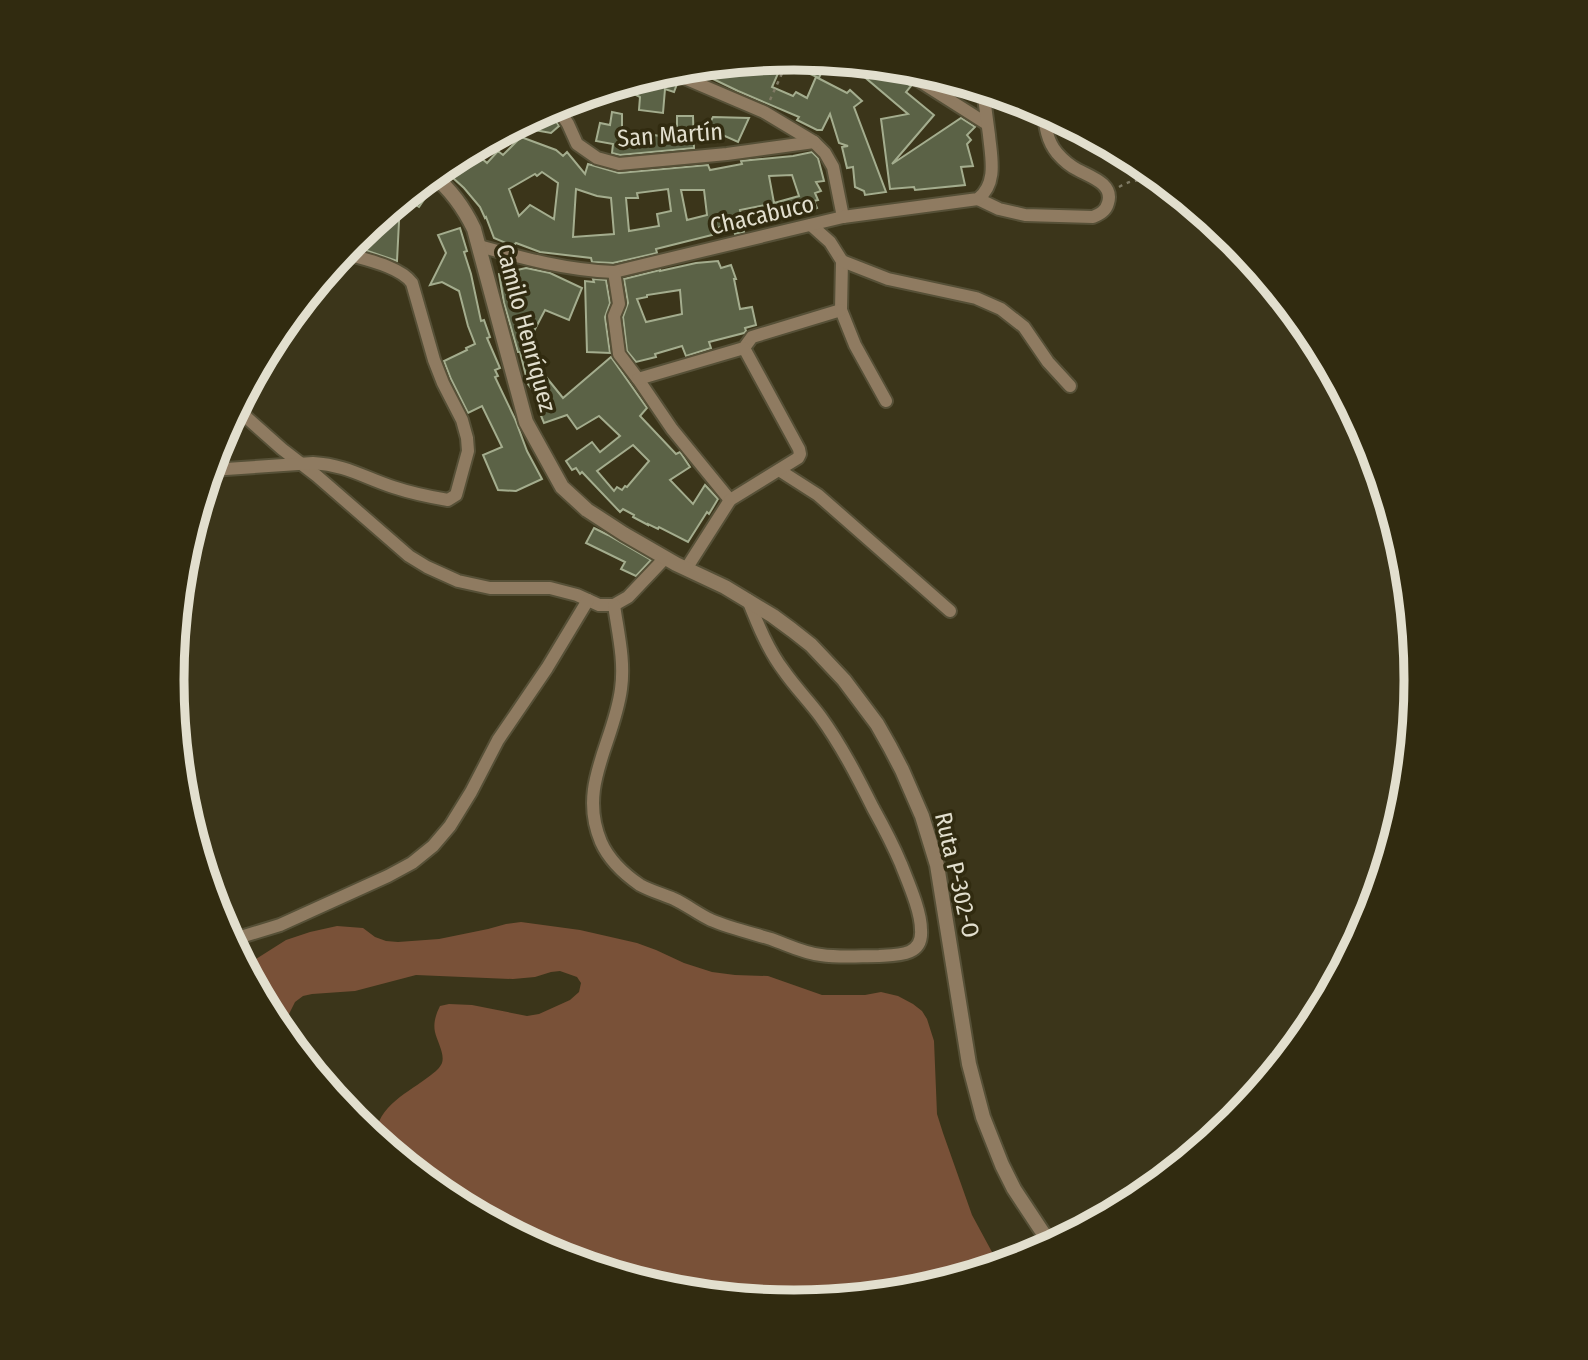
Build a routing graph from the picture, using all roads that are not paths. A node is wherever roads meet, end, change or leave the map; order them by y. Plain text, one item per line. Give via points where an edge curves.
1 (688, 80) edge
2 (926, 85) edge
3 (984, 100) edge
4 (563, 115) edge
5 (987, 124) junction
6 (1045, 124) edge
7 (814, 142) junction
8 (441, 183) edge
9 (978, 199) junction
10 (843, 217) junction
11 (811, 225) junction
12 (479, 246) junction
13 (355, 257) edge
14 (842, 261) junction
15 (614, 272) junction
16 (841, 310) junction
17 (744, 348) junction
18 (638, 379) junction
19 (1070, 386) dead end
20 (886, 401) dead end
21 (244, 416) edge
22 (301, 463) junction
23 (222, 469) edge
24 (779, 470) junction
25 (730, 500) junction
26 (676, 563) junction
27 (588, 600) junction
28 (748, 600) junction
29 (614, 606) junction
30 (950, 611) dead end
31 (241, 937) edge
32 (1045, 1236) edge

1 - 7 street via 764,113
2 - 5 street
3 - 5 street
4 - 7 street, San Martín via 577,144 597,158 619,163
5 - 9 street via 992,173 985,194
6 - 9 street via 1055,151 1104,184 1109,193 1106,209 1093,217 1025,215
7 - 10 street via 833,167
8 - 12 street, Camilo Henríquez via 460,204
9 - 10 street, Chacabuco
10 - 11 street, Chacabuco
11 - 14 street
11 - 15 street, Chacabuco
12 - 15 street, Chacabuco via 558,266
12 - 26 street, Camilo Henríquez via 526,422 562,487 587,510
13 - 22 street via 399,271 412,283 434,360 465,428 468,451 458,492 448,500 394,487 340,466
14 - 16 street
14 - 19 street via 888,279 976,298 1001,310 1024,327
15 - 18 street via 619,354
16 - 17 street via 752,337
16 - 20 street
17 - 18 street
17 - 24 street via 799,449 798,458
18 - 25 street
21 - 22 street
22 - 23 street
22 - 27 street via 409,556 442,575 506,589 550,588
24 - 25 street
24 - 30 street via 818,495
25 - 26 street
26 - 28 street, Ruta P-302-O
26 - 29 street
27 - 29 street
27 - 31 street via 498,740 450,826 433,846 388,876 280,925
28 - 29 street via 773,654 836,739 897,853 922,930 919,943 904,955 820,955 727,926 639,884 606,853 593,796 621,692 622,659
28 - 32 street, Ruta P-302-O via 801,638 844,680 877,724 902,770 936,865 969,1064 983,1117 1014,1189

